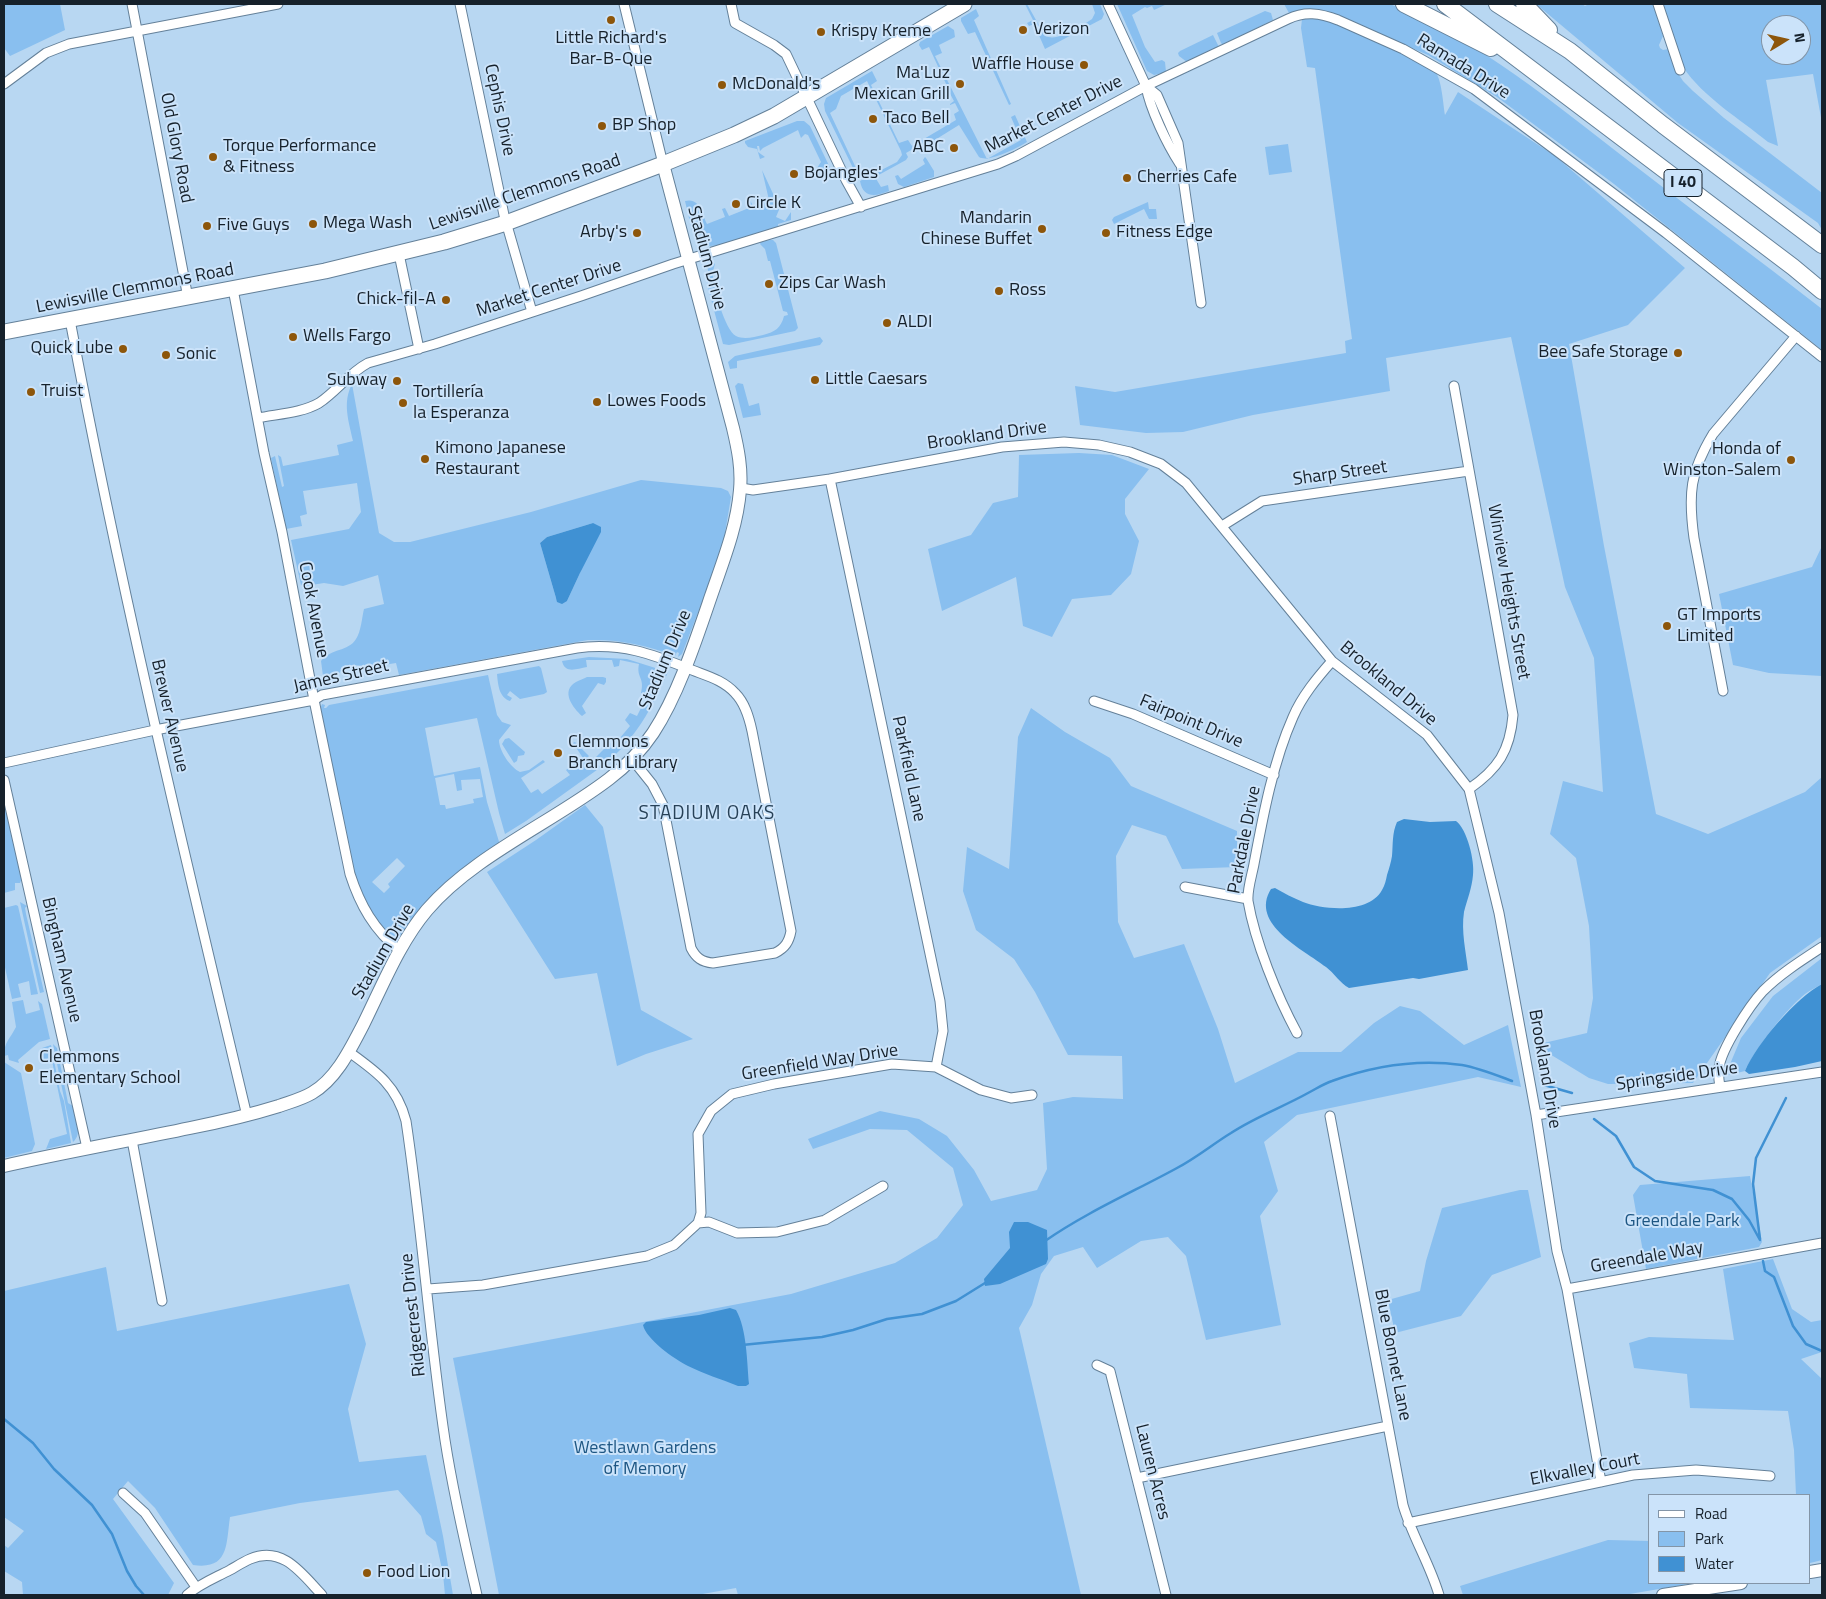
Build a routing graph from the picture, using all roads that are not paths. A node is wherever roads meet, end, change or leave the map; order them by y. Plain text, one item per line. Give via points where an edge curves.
1 (132, 4) edge
2 (278, 4) edge
3 (460, 4) edge
4 (624, 4) edge
5 (731, 4) edge
6 (964, 4) edge
7 (1108, 4) edge
8 (1404, 4) edge
9 (1445, 4) edge
10 (1497, 4) edge
11 (1524, 4) edge
12 (1658, 4) edge
13 (137, 30) junction
14 (1570, 51) junction
15 (1533, 69) junction
16 (1680, 70) dead end
17 (4, 84) edge
18 (1146, 86) junction
19 (808, 97) junction
20 (663, 164) junction
21 (861, 207) junction
22 (506, 223) junction
23 (1822, 244) edge
24 (399, 254) junction
25 (689, 259) junction
26 (233, 289) junction
27 (1822, 291) edge
28 (188, 298) junction
29 (1201, 304) dead end
30 (532, 312) junction
31 (70, 320) junction
32 (4, 332) edge
33 (1796, 336) junction
34 (420, 349) junction
35 (1822, 357) edge
36 (1454, 386) dead end
37 (258, 418) junction
38 (1469, 472) junction
39 (830, 479) junction
40 (740, 488) junction
41 (1222, 526) junction
42 (1332, 661) junction
43 (685, 667) junction
44 (1724, 690) dead end
45 (314, 700) junction
46 (1094, 701) dead end
47 (155, 730) junction
48 (632, 759) junction
49 (4, 763) edge
50 (1274, 775) junction
51 (4, 780) edge
52 (1469, 789) junction
53 (1185, 887) dead end
54 (1248, 899) junction
55 (1822, 947) edge
56 (400, 951) junction
57 (1297, 1033) dead end
58 (349, 1052) junction
59 (936, 1067) junction
60 (1822, 1072) edge
61 (1720, 1087) junction
62 (1032, 1096) dead end
63 (1536, 1114) junction
64 (247, 1116) junction
65 (1330, 1116) dead end
66 (132, 1140) junction
67 (87, 1148) junction
68 (4, 1166) edge
69 (882, 1186) dead end
70 (698, 1223) junction
71 (1822, 1243) edge
72 (1567, 1289) junction
73 (428, 1290) junction
74 (162, 1302) dead end
75 (1097, 1365) dead end
76 (1388, 1426) junction
77 (1770, 1476) dead end
78 (1137, 1478) junction
79 (1601, 1482) junction
80 (123, 1494) dead end
81 (1408, 1523) junction
82 (1734, 1584) edge
83 (196, 1587) junction
84 (187, 1595) edge
85 (322, 1595) edge
86 (476, 1595) edge
87 (1166, 1595) edge
88 (1439, 1595) edge
89 (1663, 1595) edge

1 - 13 street, Old Glory Road
2 - 13 street
3 - 22 street, Cephis Drive
4 - 20 street, Stadium Drive
5 - 19 street via 735,23 786,54
6 - 19 main road, Lewisville Clemmons Road
7 - 18 street
8 - 15 highway
9 - 15 highway, I 40
10 - 14 highway, I 40
11 - 14 highway
12 - 16 street
13 - 17 street via 69,44 46,53
13 - 28 street, Old Glory Road
14 - 23 highway, I 40
15 - 27 highway, I 40
18 - 21 street, Market Center Drive via 1007,160
18 - 29 street via 1157,95 1178,144
18 - 33 street, Ramada Drive via 1295,16 1318,14 1338,20 1403,49 1474,89 1666,233
19 - 20 main road, Lewisville Clemmons Road via 734,135
19 - 21 street
20 - 22 main road, Lewisville Clemmons Road
20 - 25 street, Stadium Drive
21 - 25 street, Market Center Drive
22 - 24 main road, Lewisville Clemmons Road
22 - 30 street, Cephis Drive
24 - 26 main road, Lewisville Clemmons Road
24 - 34 street
25 - 30 street, Market Center Drive
25 - 40 street, Stadium Drive via 739,454
26 - 28 main road, Lewisville Clemmons Road
26 - 37 street, Cook Avenue
28 - 31 main road, Lewisville Clemmons Road
30 - 34 street, Market Center Drive
31 - 32 main road, Lewisville Clemmons Road
31 - 47 street, Brewer Avenue via 94,449
33 - 35 street, Ramada Drive
33 - 44 street via 1713,434 1692,481 1694,538
34 - 37 street, Market Center Drive via 360,367 314,406
36 - 38 street, Winview Heights Street
37 - 45 street, Cook Avenue
38 - 41 street, Sharp Street via 1262,501
38 - 52 street, Winview Heights Street via 1513,716 1501,760
39 - 40 street, Brookland Drive via 753,490
39 - 41 street, Brookland Drive via 1002,447 1064,442 1099,445 1161,464 1186,484
39 - 59 street, Parkfield Lane via 940,1002 943,1031
40 - 43 street, Stadium Drive via 737,517
41 - 42 street, Brookland Drive
42 - 50 street, Parkdale Drive via 1293,716
42 - 52 street, Brookland Drive via 1427,735
43 - 45 street, James Street via 635,650 588,646 322,695
43 - 48 street, Stadium Drive via 660,721
43 - 48 street, James Street via 729,687 743,703 748,715 791,931 790,939 781,950 713,963 705,962 694,954 663,805 652,784
45 - 47 street, James Street
45 - 56 street, Cook Avenue via 356,895 380,933
46 - 50 street, Fairpoint Drive via 1133,714
47 - 49 street, James Street
47 - 64 street, Brewer Avenue
48 - 56 street, Stadium Drive via 577,802 460,880 426,911
50 - 54 street, Parkdale Drive
51 - 67 street, Bingham Avenue
52 - 63 street, Brookland Drive via 1498,913
53 - 54 street
54 - 57 street, Parkdale Drive via 1275,987
55 - 61 street via 1762,991 1722,1053 1718,1069
56 - 58 street, Stadium Drive
58 - 64 street, Stadium Drive via 327,1082 312,1093
58 - 73 street, Ridgecrest Drive via 379,1076 398,1097 402,1108
59 - 62 street, Greenfield Way Drive via 981,1090 1011,1098
59 - 70 street, Greenfield Way Drive via 892,1064 732,1094 711,1112 698,1134 701,1213
60 - 61 street, Springside Drive
61 - 63 street, Springside Drive
63 - 72 street, Brookland Drive
64 - 66 street, Stadium Drive
65 - 76 street, Blue Bonnet Lane
66 - 67 street, Stadium Drive
66 - 74 street
67 - 68 street, Stadium Drive
69 - 70 street via 825,1220 777,1232 737,1233 709,1222
70 - 73 street via 674,1245 647,1256 483,1285
71 - 72 street, Greendale Way
72 - 79 street, Brookland Drive
73 - 86 street, Ridgecrest Drive via 448,1463
75 - 78 street, Lauren Acres via 1110,1371
76 - 78 street
76 - 81 street, Blue Bonnet Lane
77 - 79 street, Elkvalley Court via 1696,1470 1633,1475
78 - 87 street, Lauren Acres
79 - 81 street, Elkvalley Court
80 - 83 street via 145,1514
81 - 88 street, Blue Bonnet Lane
82 - 89 street
83 - 84 street
83 - 85 street via 251,1558 270,1554 294,1564

